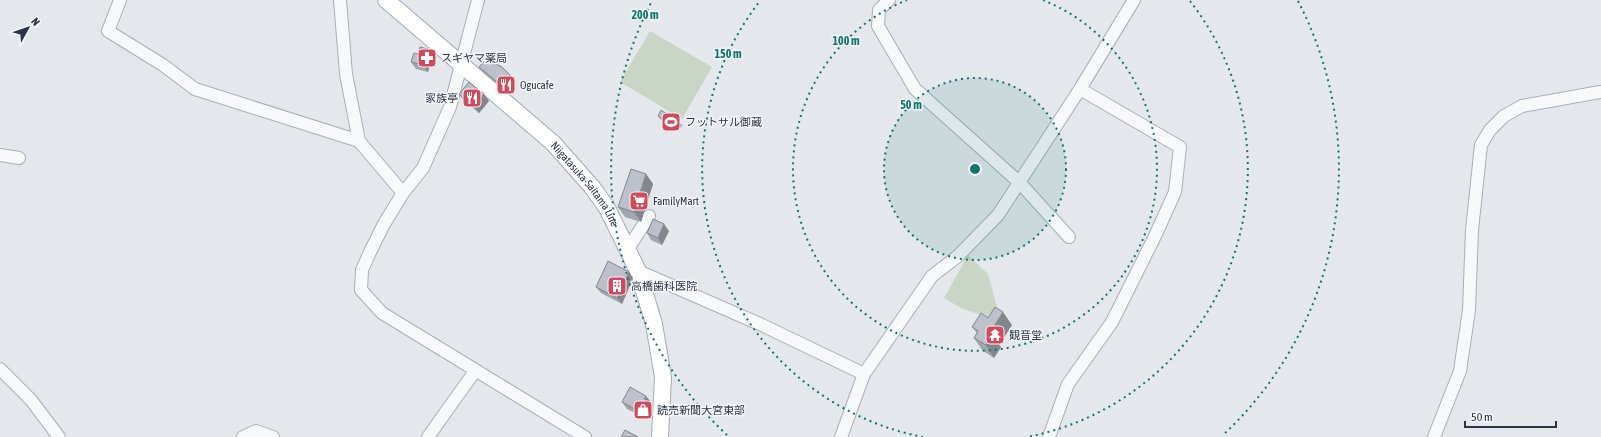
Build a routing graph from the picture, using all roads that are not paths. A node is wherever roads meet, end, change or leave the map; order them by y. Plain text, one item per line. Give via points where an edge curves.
1 (120, 0) edge
2 (340, 0) edge
3 (386, 0) edge
4 (478, 0) edge
5 (889, 0) edge
6 (1134, 0) edge
7 (462, 64) junction
8 (1080, 89) junction
9 (1601, 92) edge
10 (359, 141) junction
11 (0, 155) edge
12 (19, 158) dead end
13 (1020, 183) junction
14 (403, 193) junction
15 (650, 216) dead end
16 (1068, 238) dead end
17 (628, 249) junction
18 (638, 270) junction
19 (0, 369) edge
20 (475, 371) junction
21 (864, 374) junction
22 (59, 437) edge
23 (243, 437) edge
24 (273, 437) edge
25 (428, 437) edge
26 (585, 437) edge
27 (660, 437) edge
28 (841, 437) edge
29 (1049, 437) edge
30 (1434, 437) edge

1 - 10 street via 108,31 163,65 195,89
2 - 10 street via 346,74
3 - 7 main road, Niigatasuka-Saitama Line
4 - 7 street
5 - 13 street via 879,10 878,26 915,89
6 - 8 street
7 - 14 street via 450,107 439,134 423,168
7 - 17 main road, Niigatasuka-Saitama Line via 573,164 607,208
8 - 13 street
8 - 29 street via 1180,147 1175,192 1161,223 1112,322 1068,384
9 - 30 street via 1522,106 1504,116 1490,130 1481,145 1472,230 1469,310 1460,371
10 - 14 street
11 - 12 street
13 - 16 street
13 - 21 street via 998,215 958,256 932,276
14 - 20 street via 384,224 362,270 361,290 382,313
15 - 17 street
17 - 18 main road, Niigatasuka-Saitama Line
18 - 21 street
18 - 27 main road, Niigatasuka-Saitama Line via 654,324 663,377
19 - 22 street via 31,400
20 - 25 street
20 - 26 street
21 - 28 street
23 - 24 street via 256,431

